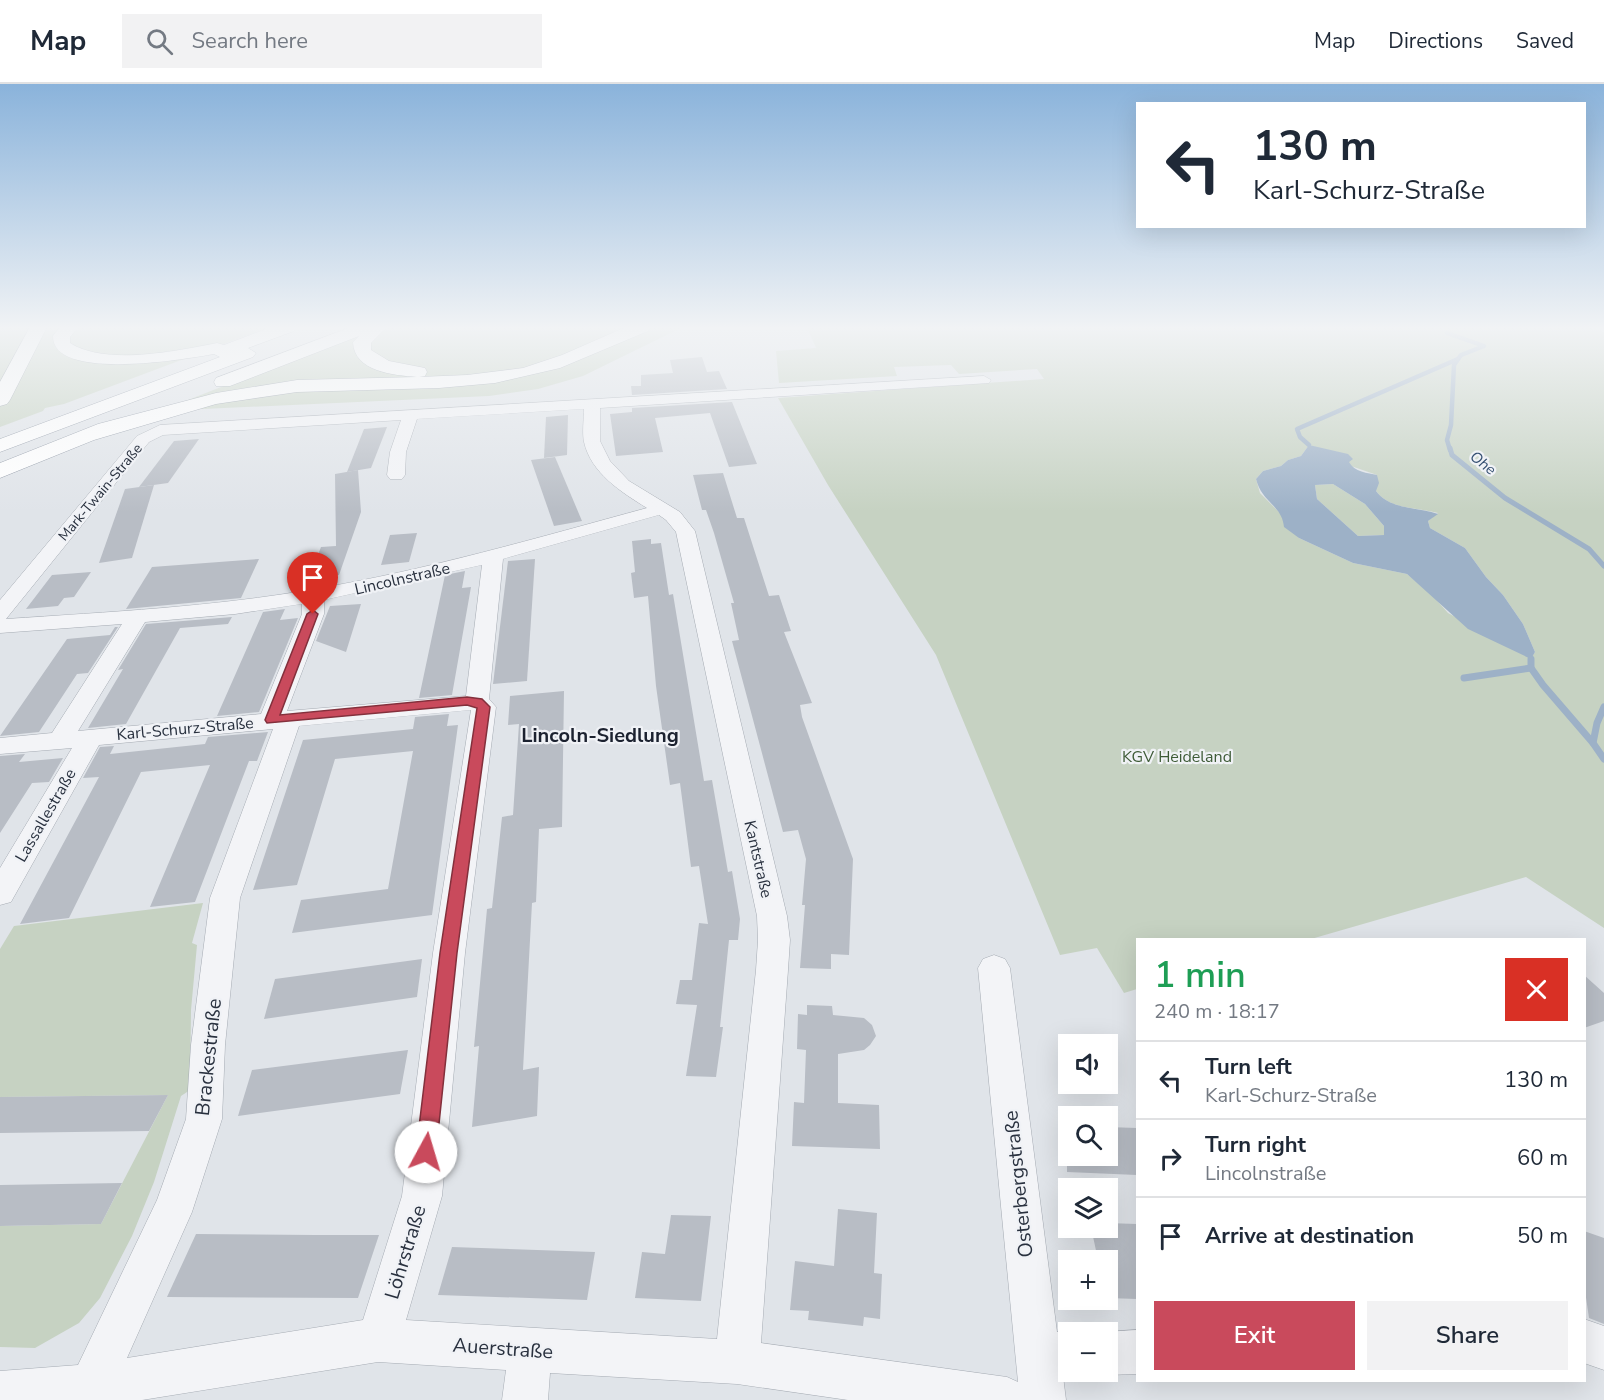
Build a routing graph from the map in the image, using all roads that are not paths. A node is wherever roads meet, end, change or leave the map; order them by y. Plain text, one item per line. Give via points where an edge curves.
1 (123, 388) edge
2 (153, 388) edge
3 (179, 388) edge
4 (209, 388) edge
5 (279, 388) edge
6 (847, 388) edge
7 (592, 404) junction
8 (411, 415) junction
9 (0, 434) edge
10 (85, 436) junction
11 (0, 446) edge
12 (0, 457) edge
13 (0, 471) edge
14 (396, 475) dead end
15 (662, 509) junction
16 (491, 556) junction
17 (313, 596) junction
18 (0, 614) edge
19 (138, 616) junction
20 (0, 626) edge
21 (477, 702) junction
22 (280, 719) junction
23 (91, 737) junction
24 (60, 740) junction
25 (0, 746) edge
26 (0, 894) edge
27 (994, 968) dead end
28 (378, 1340) junction
29 (1586, 1342) edge
30 (1604, 1348) edge
31 (531, 1350) junction
32 (1136, 1352) edge
33 (1118, 1353) edge
34 (1053, 1355) edge
35 (737, 1362) junction
36 (91, 1386) junction
37 (0, 1394) edge
38 (525, 1400) edge
39 (1007, 1400) edge
40 (1043, 1400) edge

1 - 9 highway
2 - 11 highway
3 - 12 highway
4 - 10 highway
5 - 10 highway via 177,407
6 - 7 street, Mark-Twain-Straße
7 - 8 street, Mark-Twain-Straße
7 - 15 street, Kantstraße via 592,441 602,463 623,485
8 - 14 street via 398,452
8 - 18 street, Mark-Twain-Straße via 171,428 152,433 143,439
10 - 13 highway
15 - 16 street, Lincolnstraße
15 - 35 street, Kantstraße via 680,522 685,531 767,893 774,940
16 - 17 street, Lincolnstraße via 389,582
16 - 21 street
17 - 19 street, Lincolnstraße
17 - 22 street via 313,614
19 - 20 street, Lincolnstraße
19 - 24 street
21 - 22 street, Karl-Schurz-Straße
21 - 28 street, Löhrstraße via 484,707 447,965 422,1196
22 - 23 street, Karl-Schurz-Straße
22 - 36 street, Brackestraße via 225,898 208,1045 204,1119 171,1212
23 - 24 street, Karl-Schurz-Straße
23 - 26 street, Lassallestraße
24 - 25 street, Karl-Schurz-Straße
27 - 34 street, Osterbergstraße
28 - 31 street, Auerstraße
28 - 36 street, Auerstraße
29 - 30 street
31 - 35 street, Auerstraße
31 - 38 street
32 - 33 street
34 - 40 street, Osterbergstraße
35 - 39 street, Auerstraße
36 - 37 street, Auerstraße

